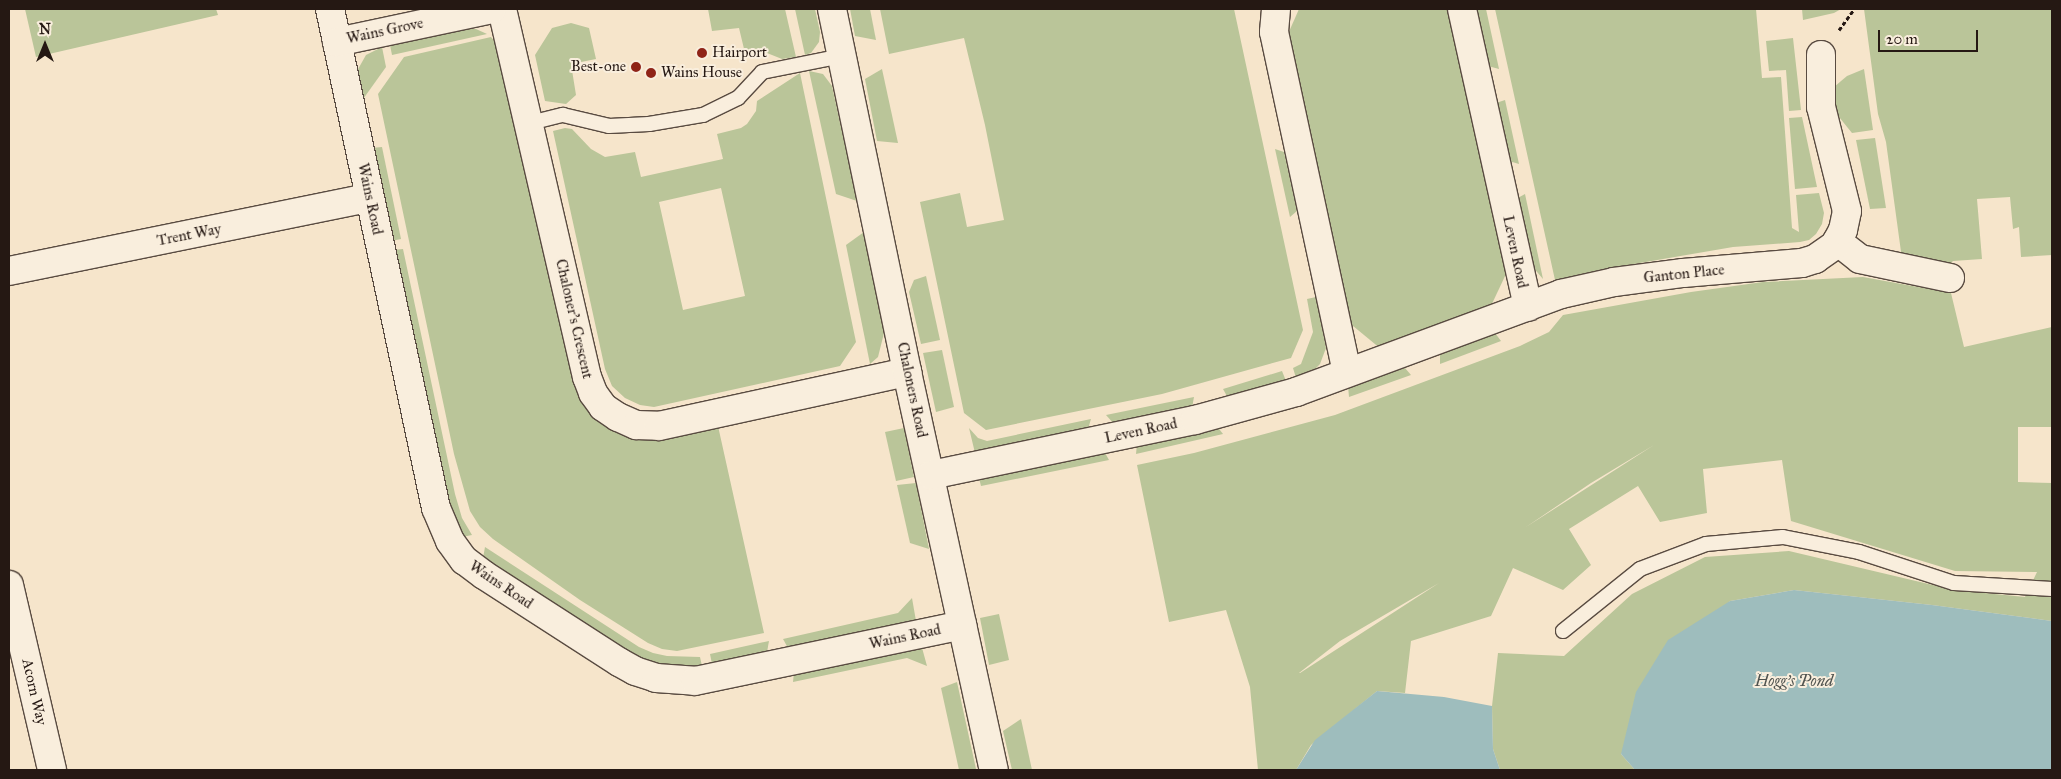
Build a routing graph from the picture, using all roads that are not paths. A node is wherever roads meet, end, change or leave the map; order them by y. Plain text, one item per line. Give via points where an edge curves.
1 (330, 9) edge
2 (492, 9) edge
3 (502, 9) edge
4 (832, 9) edge
5 (1276, 9) edge
6 (1462, 9) edge
7 (337, 42) junction
8 (1821, 54) dead end
9 (842, 56) junction
10 (530, 123) junction
11 (369, 198) junction
12 (1837, 241) junction
13 (9, 271) edge
14 (1950, 278) dead end
15 (1528, 307) junction
16 (907, 372) junction
17 (1347, 372) junction
18 (931, 475) junction
19 (9, 585) edge
20 (2052, 589) edge
21 (962, 625) junction
22 (1563, 631) dead end
23 (52, 770) edge
24 (994, 770) edge

1 - 7 street, Wains Road
2 - 7 street, Wains Grove
3 - 10 street, Chaloner's Crescent
4 - 9 street, Chaloners Road
5 - 17 street via 1274,32
6 - 15 street, Leven Road
7 - 11 street, Wains Road
8 - 12 street via 1821,107 1847,211
9 - 10 lane via 762,72 738,98 703,115 641,125 609,126 563,115
9 - 16 street, Chaloners Road
10 - 16 street, Chaloner's Crescent via 586,377 603,407 618,417 636,425 660,426
11 - 13 street, Trent Way
11 - 21 street, Wains Road via 436,508 450,541 464,560 484,575 635,671 674,680 694,680
12 - 14 street via 1860,259
12 - 15 street, Ganton Place via 1828,252 1802,263 1614,282 1560,294
15 - 17 street, Leven Road
16 - 18 street, Chaloners Road
17 - 18 street, Leven Road via 1296,392 1195,420
18 - 21 street, Chaloners Road
19 - 23 street, Acorn Way
20 - 22 lane via 1954,583 1859,552 1783,537 1706,544 1640,568
21 - 24 street, Chaloners Road

